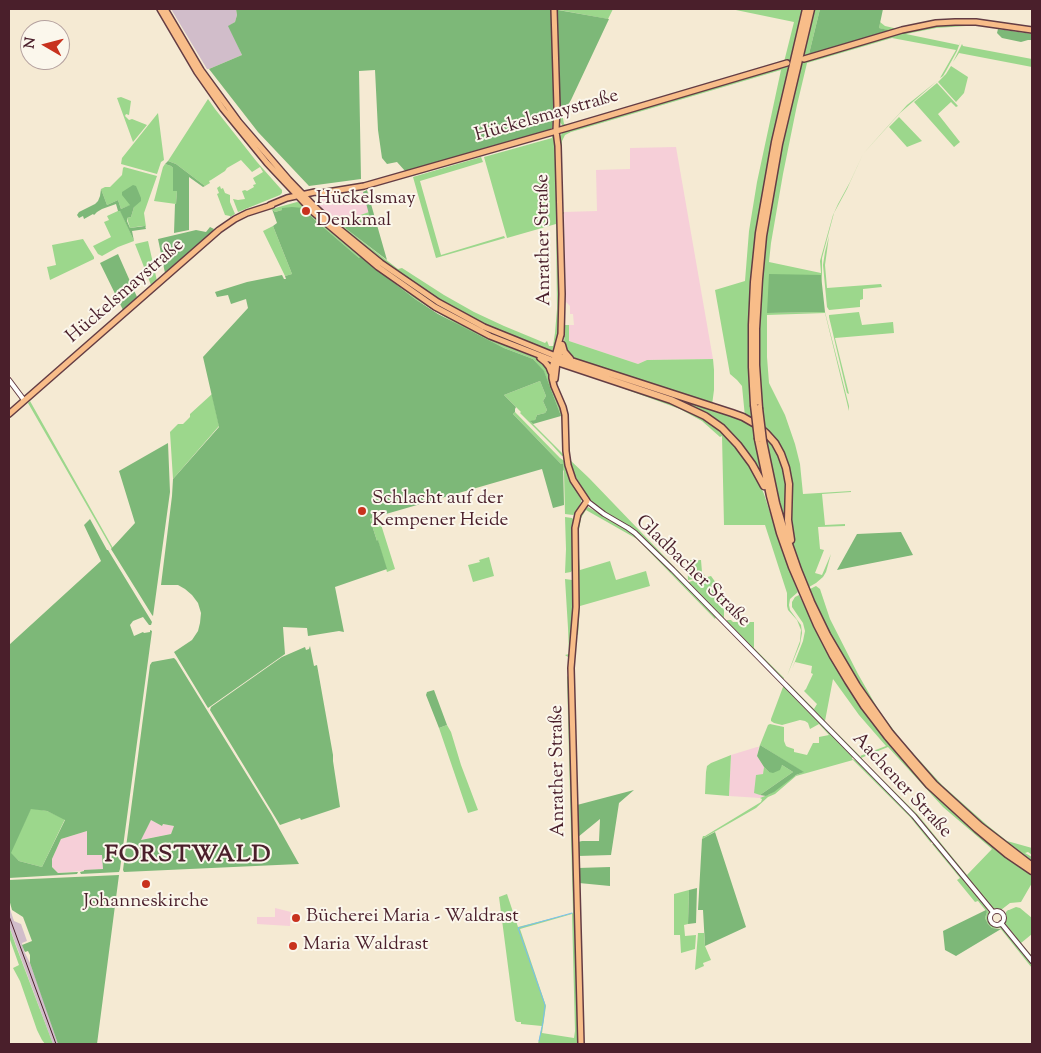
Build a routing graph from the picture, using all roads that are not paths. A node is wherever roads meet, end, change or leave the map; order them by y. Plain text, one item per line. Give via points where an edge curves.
1 (160, 9) edge
2 (165, 9) edge
3 (554, 9) edge
4 (807, 15) edge
5 (1032, 30) edge
6 (804, 59) dead end
7 (784, 64) dead end
8 (558, 131) junction
9 (286, 183) junction
10 (321, 193) junction
11 (315, 196) junction
12 (302, 197) junction
13 (287, 198) junction
14 (270, 206) junction
15 (314, 206) junction
16 (561, 334) junction
17 (562, 345) junction
18 (536, 354) junction
19 (556, 359) junction
20 (575, 362) junction
21 (552, 378) junction
22 (9, 380) edge
23 (557, 393) junction
24 (24, 400) junction
25 (9, 414) edge
26 (761, 440) junction
27 (567, 461) joint
28 (587, 501) junction
29 (780, 534) junction
30 (804, 587) junction
31 (783, 683) joint
32 (1032, 866) edge
33 (1032, 871) edge
34 (992, 912) junction
35 (1001, 923) junction
36 (1032, 961) edge
37 (581, 1044) edge

1 - 9 main road via 215,98
2 - 12 main road via 223,101
3 - 8 main road, Anrather Straße
4 - 26 highway, bridge via 776,135 758,240 752,361
5 - 6 main road via 979,22 936,23
7 - 8 main road, Hückelsmaystraße
8 - 10 main road, Hückelsmaystraße via 360,187
8 - 16 main road, Anrather Straße
9 - 12 main road
9 - 13 main road
10 - 11 main road, Hückelsmaystraße
10 - 12 main road, Hückelsmaystraße
11 - 12 main road, Hückelsmaystraße
11 - 15 main road
12 - 13 main road, Hückelsmaystraße
12 - 14 main road, Hückelsmaystraße
12 - 15 main road
12 - 18 main road via 313,212 411,291 461,322
13 - 14 main road, Hückelsmaystraße
14 - 24 main road, Hückelsmaystraße via 247,213 219,230
15 - 19 main road via 381,263 438,302 484,327
16 - 17 main road, Anrather Straße
16 - 19 main road, Anrather Straße
17 - 19 main road, Anrather Straße
17 - 20 highway via 564,352
18 - 19 main road
18 - 21 main road via 549,367
19 - 20 highway
19 - 21 main road, Anrather Straße
19 - 23 main road, Anrather Straße via 554,381
19 - 29 highway via 676,402 715,422 728,433 757,472
20 - 30 highway via 732,413 764,431 782,456 786,468 789,532
21 - 23 main road, Anrather Straße
22 - 24 street
23 - 27 main road, Anrather Straße via 565,415
24 - 25 main road, Hückelsmaystraße
26 - 29 highway via 768,489
26 - 30 highway via 781,520
27 - 28 main road, Gladbacher Straße via 573,480
28 - 31 street, Gladbacher Straße via 642,539
28 - 37 main road, Anrather Straße via 578,514 575,528 576,607 571,668
29 - 33 highway via 820,632 875,721 952,807
30 - 32 highway via 838,657 902,747 960,809
31 - 34 street, Aachener Straße via 914,816
34 - 35 street, Aachener Straße via 992,923
34 - 35 street, Aachener Straße via 1002,913
35 - 36 street, Aachener Straße

